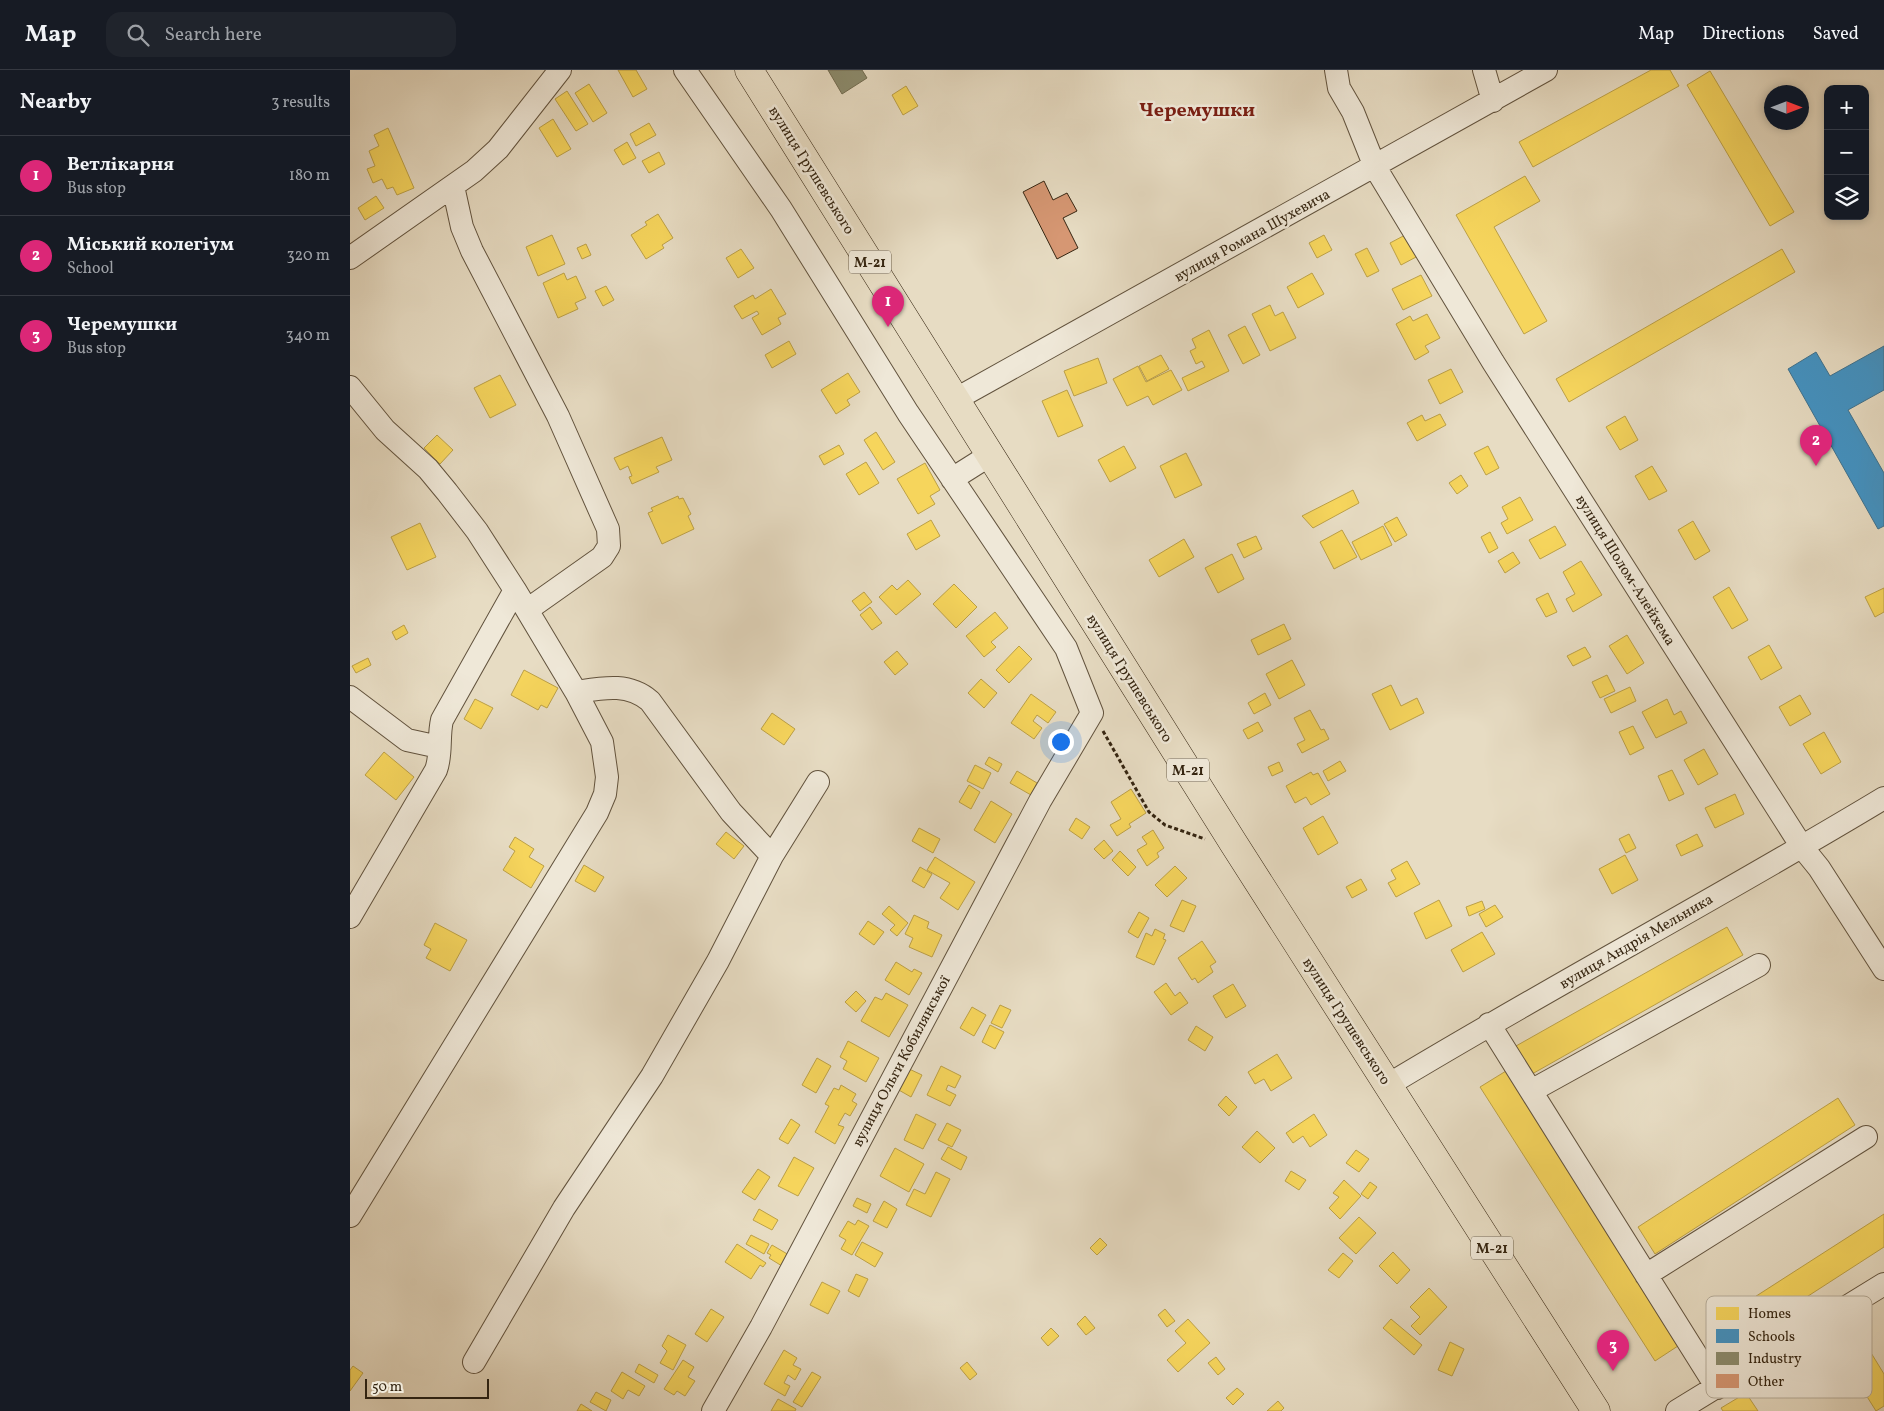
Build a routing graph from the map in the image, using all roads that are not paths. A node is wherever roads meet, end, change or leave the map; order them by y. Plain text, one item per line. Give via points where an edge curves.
1 (560, 70) edge
2 (685, 70) edge
3 (749, 70) edge
4 (1336, 70) edge
5 (1484, 70) edge
6 (1546, 70) edge
7 (1493, 101) junction
8 (1375, 167) junction
9 (453, 186) junction
10 (350, 258) edge
11 (350, 387) edge
12 (956, 398) junction
13 (990, 454) junction
14 (952, 479) junction
15 (515, 590) junction
16 (527, 610) junction
17 (576, 692) junction
18 (350, 697) edge
19 (438, 746) junction
20 (818, 782) dead end
21 (1884, 798) edge
22 (1802, 847) junction
23 (772, 856) junction
24 (350, 917) edge
25 (1759, 965) dead end
26 (1884, 969) edge
27 (1489, 1024) junction
28 (1388, 1085) junction
29 (1531, 1091) junction
30 (1866, 1137) dead end
31 (350, 1216) edge
32 (1646, 1275) junction
33 (1884, 1284) edge
34 (1865, 1296) edge
35 (474, 1362) dead end
36 (1706, 1370) edge
37 (1706, 1394) edge
38 (714, 1411) edge
39 (1596, 1411) edge
40 (1677, 1411) edge

1 - 9 street via 498,149
2 - 14 street via 781,209
3 - 12 highway, вулиця Грушевського / М-21
4 - 8 street, вулиця Шолом-Алейхема via 1339,88 1353,112
5 - 7 street
6 - 7 street, вулиця Романа Шухевича
7 - 8 street, вулиця Романа Шухевича
8 - 12 street, вулиця Романа Шухевича
8 - 22 street, вулиця Шолом-Алейхема via 1493,362
9 - 10 street
9 - 16 street via 462,227 472,252 558,416 608,529 609,546 602,557
11 - 15 street via 385,430 428,469 447,492
12 - 13 highway, вулиця Грушевського / М-21
13 - 14 street
13 - 28 highway, вулиця Грушевського / М-21
14 - 38 street, вулиця Ольги Кобилянської via 1066,648 1092,713 1031,818
15 - 16 street
15 - 19 street via 442,720
16 - 17 street
17 - 23 street via 627,688 650,701 731,812
17 - 31 street via 595,725 606,757 608,777 597,813
18 - 19 street via 407,740
19 - 24 street via 436,770
20 - 23 street
21 - 22 street, вулиця Андрія Мельника
22 - 26 street, вулиця Шолом-Алейхема
22 - 27 street, вулиця Андрія Мельника
23 - 35 street via 718,961 652,1076 564,1208
25 - 29 street
27 - 28 street, вулиця Андрія Мельника
27 - 29 street
28 - 39 highway, вулиця Грушевського / М-21
29 - 32 street
30 - 32 street
32 - 36 street
33 - 34 street
37 - 40 street

